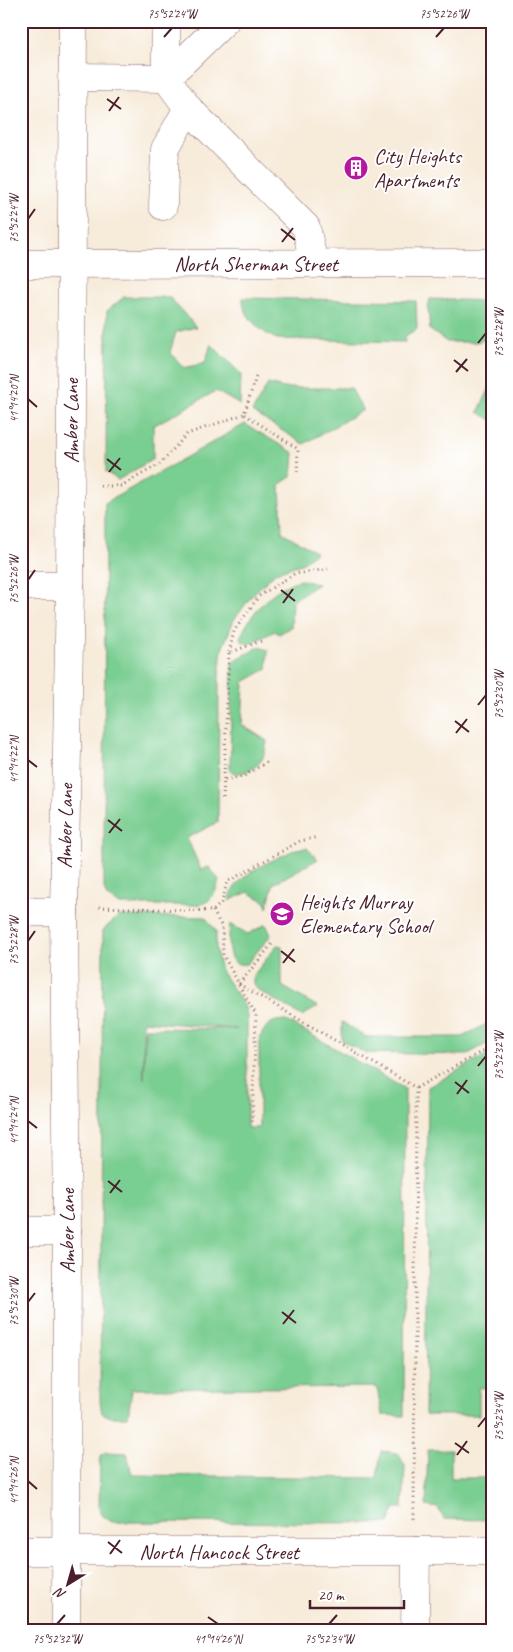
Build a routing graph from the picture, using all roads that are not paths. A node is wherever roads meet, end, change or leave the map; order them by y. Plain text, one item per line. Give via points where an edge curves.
1 (72, 21) edge
2 (166, 21) edge
3 (225, 21) edge
4 (72, 77) junction
5 (166, 78) junction
6 (188, 108) junction
7 (164, 206) dead end
8 (492, 263) edge
9 (21, 264) edge
10 (72, 264) junction
11 (314, 264) junction
12 (21, 586) edge
13 (70, 586) junction
14 (21, 912) edge
15 (64, 912) junction
16 (21, 1231) edge
17 (68, 1231) junction
18 (415, 1539) junction
19 (21, 1551) edge
20 (492, 1551) edge
21 (66, 1552) junction
22 (66, 1631) edge
23 (415, 1631) edge

1 - 4 street, Amber Lane
2 - 5 street
3 - 5 street
4 - 5 street
4 - 10 street, Amber Lane
5 - 6 street
6 - 7 street via 165,149
6 - 11 street via 306,227
8 - 11 street, North Sherman Street
9 - 10 street, North Sherman Street
10 - 11 street, North Sherman Street
10 - 13 street, Amber Lane
12 - 13 street
13 - 15 street, Amber Lane
14 - 15 street
15 - 17 street, Amber Lane
16 - 17 street
17 - 21 street, Amber Lane
18 - 20 street, North Hancock Street
18 - 21 street, North Hancock Street
18 - 23 street
19 - 21 street, North Hancock Street
21 - 22 street, Amber Lane

